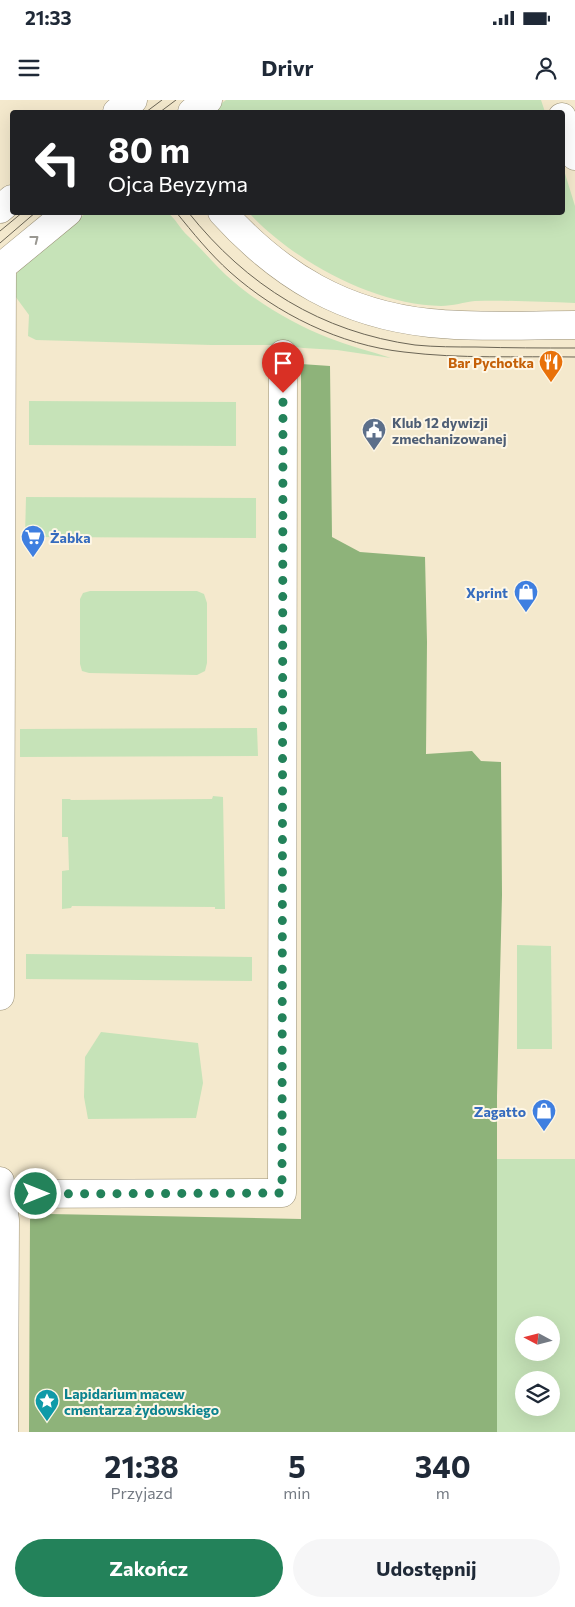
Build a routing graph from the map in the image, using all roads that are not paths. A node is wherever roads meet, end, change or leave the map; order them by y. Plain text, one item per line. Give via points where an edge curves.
1 (106, 100) edge
2 (133, 100) edge
3 (208, 100) edge
4 (114, 110) edge
5 (119, 110) edge
6 (195, 110) edge
7 (565, 126) edge
8 (575, 156) edge
9 (10, 201) edge
10 (0, 209) edge
11 (64, 215) edge
12 (225, 215) edge
13 (1, 267) edge
14 (575, 325) edge
15 (283, 354) dead end
16 (1, 849) edge
17 (0, 996) edge
18 (1, 1190) edge
19 (4, 1432) edge

1 - 4 street
2 - 5 street
3 - 6 street
7 - 8 street
9 - 10 street
13 -> 11 street
12 - 14 street via 287,272 326,294 373,312 438,323
13 - 16 street
15 - 18 street via 282,1193
16 - 17 street
18 - 19 street via 5,1220

